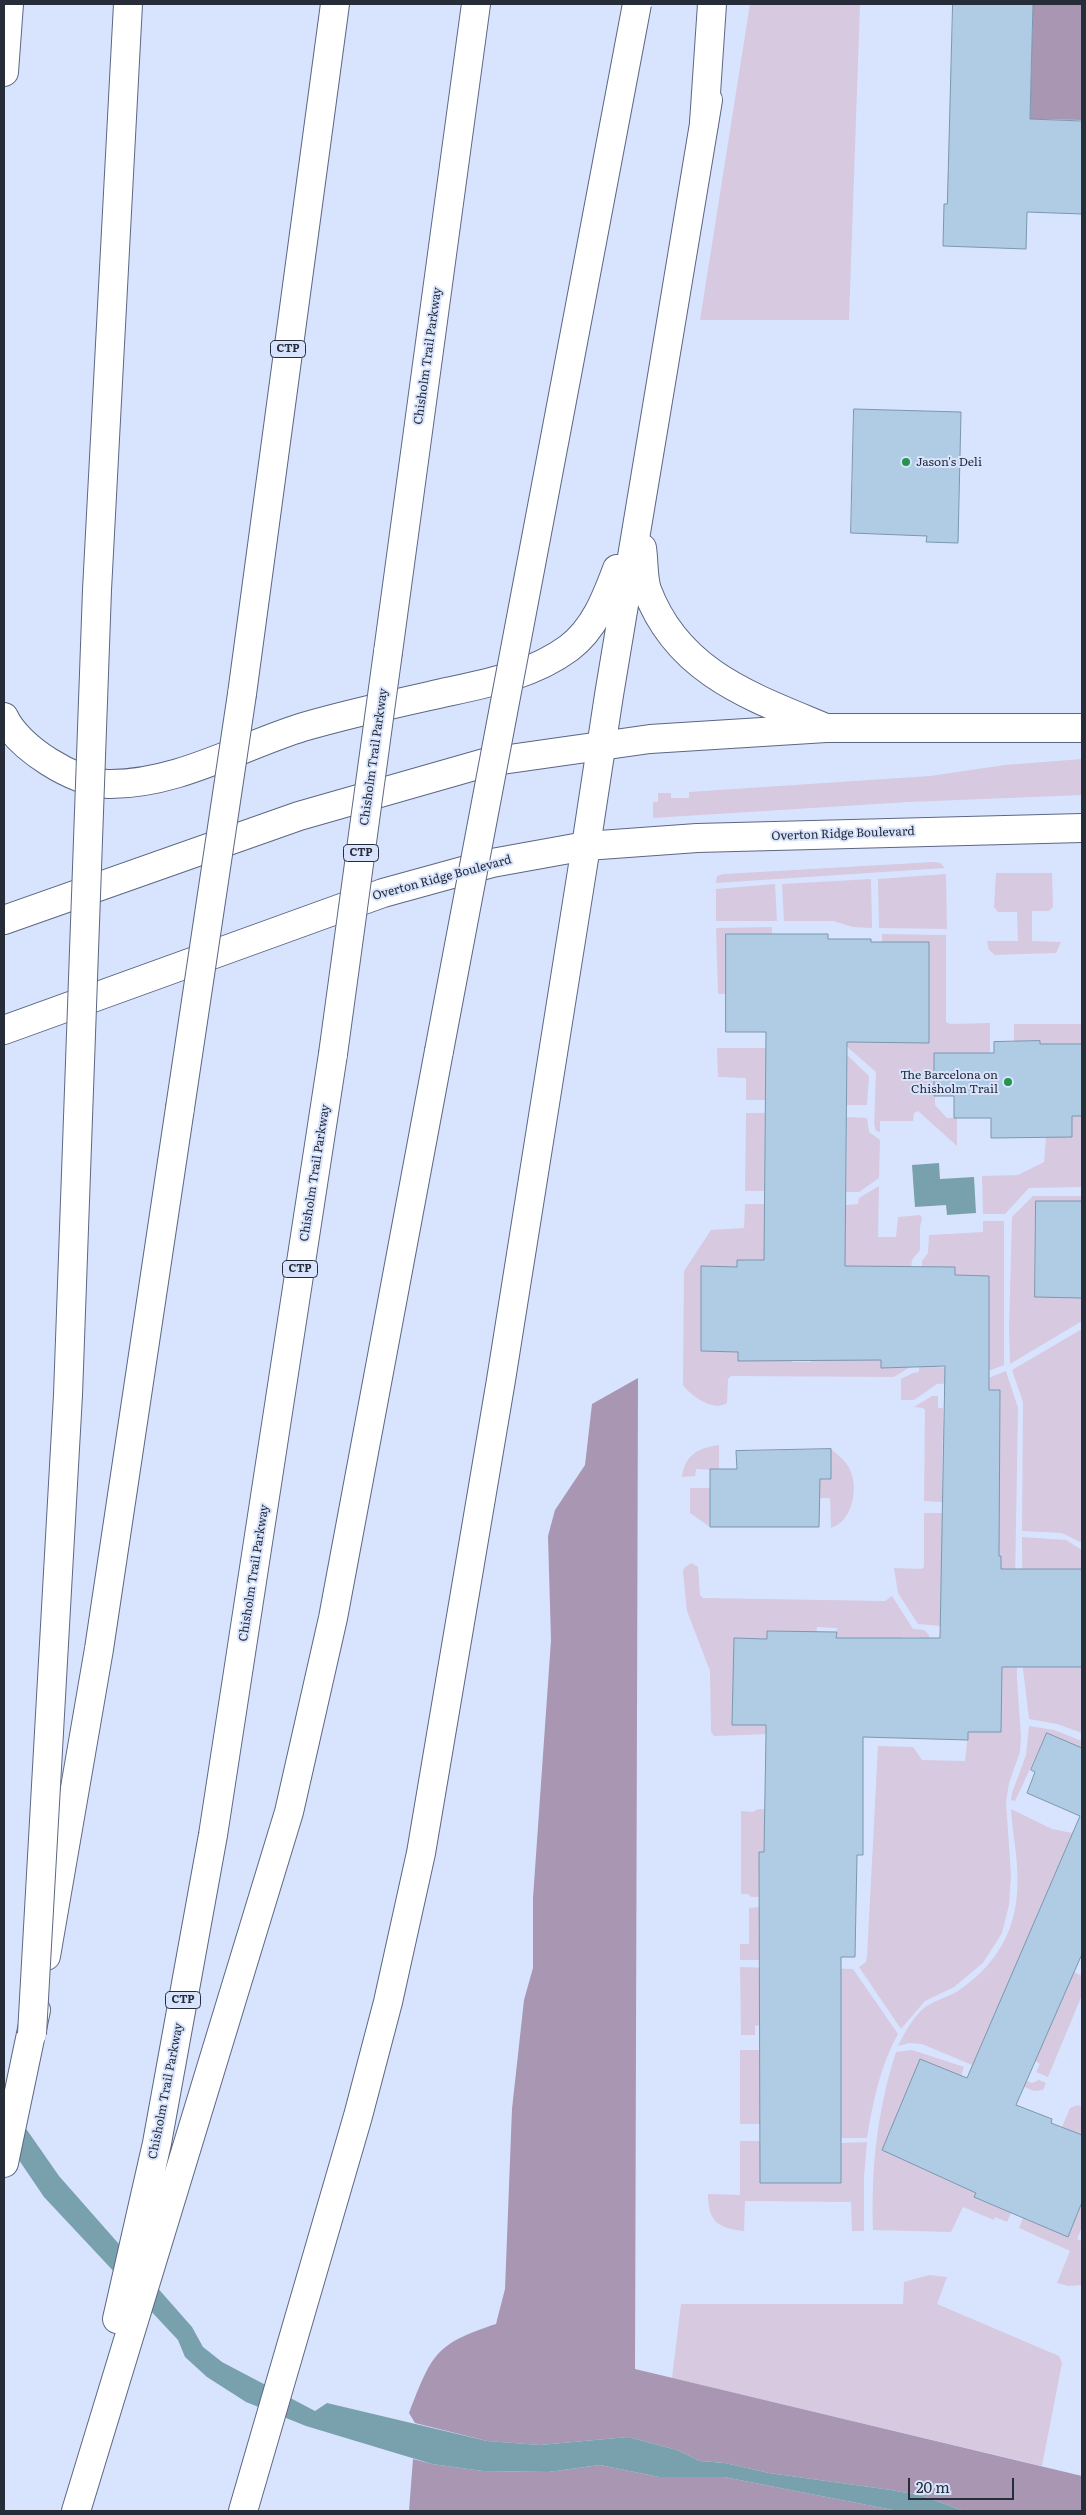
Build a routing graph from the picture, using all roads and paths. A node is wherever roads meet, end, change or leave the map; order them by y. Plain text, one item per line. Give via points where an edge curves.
1 (9, 4) edge
2 (128, 4) edge
3 (335, 4) edge
4 (476, 4) edge
5 (637, 4) edge
6 (712, 4) edge
7 (723, 4) edge
8 (4, 72) edge
9 (704, 123) junction
10 (638, 515) junction
11 (4, 717) edge
12 (826, 728) junction
13 (1082, 728) edge
14 (601, 744) junction
15 (1082, 828) edge
16 (586, 846) junction
17 (4, 920) edge
18 (4, 1030) edge
19 (32, 2034) junction
20 (4, 2163) edge
21 (245, 2506) edge
22 (75, 2511) edge

1 - 8 main road
2 - 19 main road, bridge via 97,590 68,1395
3 - 19 main road, CTP, bridge via 242,694 99,1649
4 - 22 main road, Chisholm Trail Parkway / CTP, bridge via 332,1054 213,1835 157,2143
5 - 22 main road, bridge via 332,1618 289,1812
6 - 9 main road
7 - 9 main road
9 - 10 main road
10 - 11 main road via 601,612 570,647 537,668 301,728 144,783 106,784 66,773 32,750
10 - 12 main road via 647,589 668,632 703,669 749,696
10 - 14 main road
12 - 13 main road
12 - 14 main road
14 - 16 main road
14 - 17 main road via 488,762 299,816
15 - 16 main road, Overton Ridge Boulevard via 697,838
16 - 18 main road, Overton Ridge Boulevard via 492,863 383,893
16 - 21 main road via 502,1380 421,1853 388,2002 358,2116
19 - 20 main road, CTP

